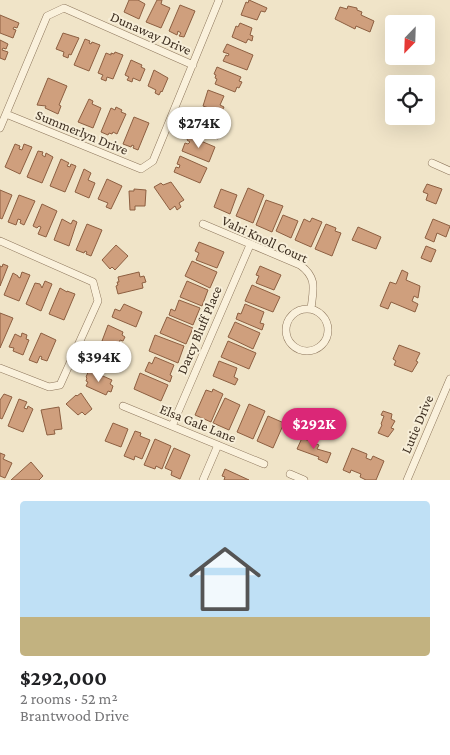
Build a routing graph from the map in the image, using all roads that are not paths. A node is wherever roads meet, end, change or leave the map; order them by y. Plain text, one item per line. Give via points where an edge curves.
1 (219, 0) edge
2 (193, 65) junction
3 (6, 114) junction
4 (0, 128) edge
5 (432, 163) dead end
6 (450, 170) edge
7 (203, 224) dead end
8 (0, 241) edge
9 (250, 245) junction
10 (311, 309) junction
11 (0, 368) edge
12 (450, 378) edge
13 (123, 406) dead end
14 (172, 426) junction
15 (218, 445) junction
16 (264, 464) dead end
17 (290, 474) dead end
18 (203, 480) edge
19 (304, 480) edge
20 (408, 480) edge

1 - 2 street, Summerlyn Drive
2 - 3 street, Summerlyn Drive via 153,161 141,169
2 - 3 street, Dunaway Drive via 64,8 47,16
3 - 4 street, Dunaway Drive
5 - 6 street
7 - 9 street, Valri Knoll Court
8 - 11 street via 93,282 98,301 60,385 49,387
9 - 10 street, Valri Knoll Court via 306,270 314,281
9 - 14 street, Darcy Bluff Place
10 - 10 street via 297,311 288,321 286,334 300,349 319,346 327,335 322,316
12 - 20 street, Lutie Drive
13 - 14 street, Elsa Gale Lane
14 - 15 street, Elsa Gale Lane
15 - 16 street, Elsa Gale Lane
15 - 18 street
17 - 19 street

